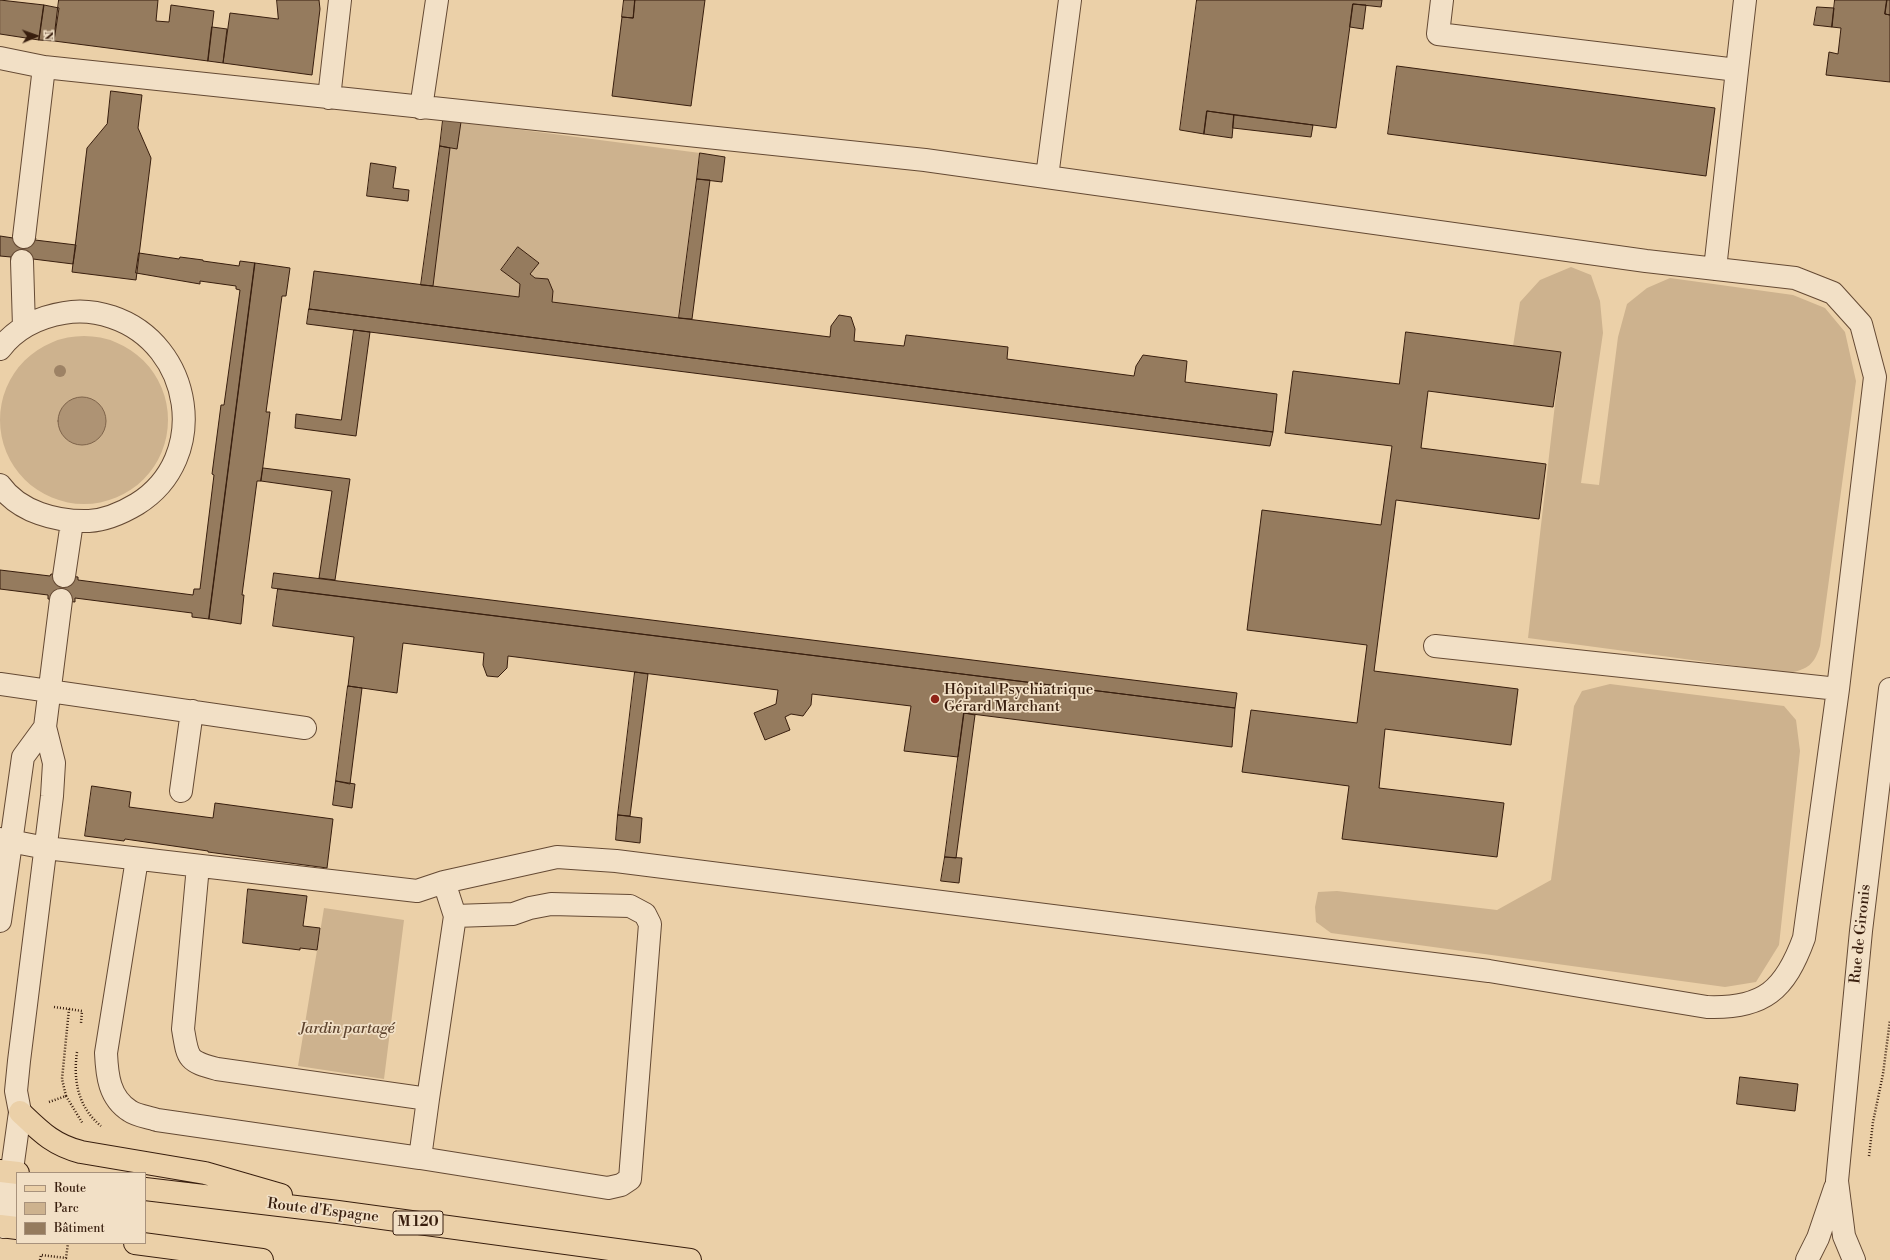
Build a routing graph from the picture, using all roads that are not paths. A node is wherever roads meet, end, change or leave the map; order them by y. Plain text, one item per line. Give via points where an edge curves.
1 (340, 0) edge
2 (437, 0) edge
3 (1070, 0) edge
4 (1442, 0) edge
5 (1745, 0) edge
6 (0, 58) edge
7 (44, 67) junction
8 (1737, 70) junction
9 (329, 98) junction
10 (421, 108) junction
11 (1047, 177) junction
12 (24, 237) dead end
13 (22, 261) dead end
14 (1715, 269) junction
15 (24, 327) junction
16 (0, 349) edge
17 (0, 485) edge
18 (72, 522) junction
19 (64, 576) dead end
20 (61, 600) dead end
21 (1435, 646) dead end
22 (0, 684) edge
23 (1838, 689) junction
24 (1890, 689) edge
25 (50, 690) junction
26 (192, 712) junction
27 (45, 727) junction
28 (305, 728) dead end
29 (181, 791) dead end
30 (5, 840) edge
31 (46, 848) junction
32 (137, 859) junction
33 (198, 866) junction
34 (444, 882) junction
35 (455, 916) junction
36 (0, 921) edge
37 (428, 1099) junction
38 (20, 1112) junction
39 (420, 1158) junction
40 (10, 1172) edge
41 (1837, 1181) junction
42 (146, 1189) edge
43 (338, 1212) junction
44 (7, 1227) edge
45 (142, 1244) edge
46 (262, 1260) edge
47 (690, 1260) edge
48 (1807, 1260) edge
49 (1854, 1260) edge

1 - 9 street
2 - 10 street
3 - 11 street
4 - 8 street via 1438,34
5 - 8 street
6 - 7 street
7 - 9 street
7 - 12 street
8 - 14 street
9 - 10 street
10 - 11 street via 917,160
11 - 14 street
13 - 15 street
14 - 23 street via 1795,278 1833,293 1861,324 1875,377
15 - 16 street
15 - 18 street via 48,316 74,311 100,313 119,319 147,336 165,355 178,378 184,404 184,430 177,456 164,479 146,498 124,512 99,520
17 - 18 street via 23,505 47,516
18 - 19 street
20 - 25 street
21 - 23 street
22 - 25 street
23 - 34 street via 1804,938 1796,961 1782,983 1749,1004 1729,1008 1707,1007 1489,971 616,861 557,857
24 - 41 street, Rue de Gironis via 1861,931
25 - 26 street
25 - 27 street
26 - 28 street
26 - 29 street
27 - 30 street via 23,757
27 - 31 street via 54,763
30 - 31 street
30 - 36 street
31 - 32 street
31 - 38 street via 16,1091
32 - 33 street
32 - 39 street via 106,1053 107,1079 117,1099 130,1112 157,1120
33 - 34 street via 417,890
33 - 37 street via 183,1029 187,1052 197,1064
34 - 35 street
35 - 37 street
35 - 39 street via 513,914 551,904 630,906 645,914 650,924 630,1179 621,1185 608,1188
37 - 39 street
38 - 40 street
38 - 43 main road via 64,1148 205,1173
40 - 44 street
41 - 48 street, Rue de Gironis via 1818,1238
41 - 49 street, Rue de Gironis via 1844,1236
42 - 43 main road, Route d'Espagne / M 120
43 - 47 main road, Route d'Espagne / M 120
45 - 46 main road

